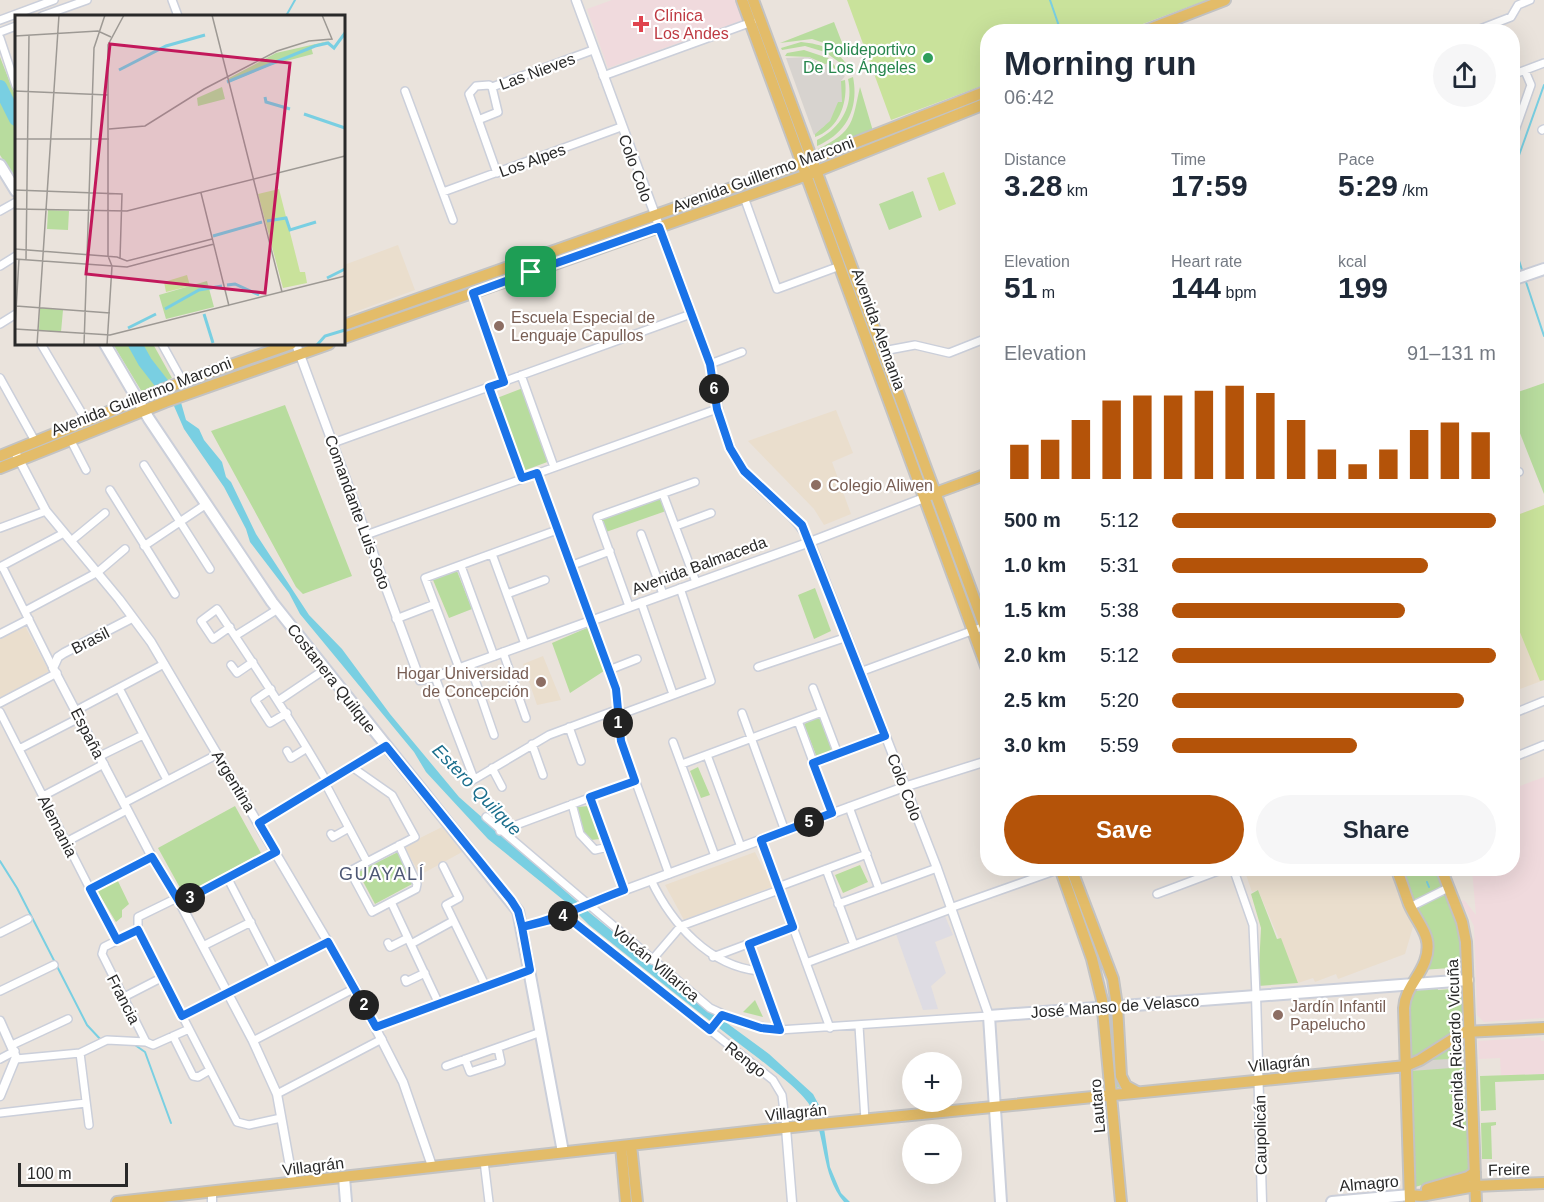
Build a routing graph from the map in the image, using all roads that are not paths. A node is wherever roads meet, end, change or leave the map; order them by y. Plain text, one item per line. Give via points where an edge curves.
1 (51, 0) edge
2 (87, 0) edge
3 (172, 0) edge
4 (576, 0) edge
5 (742, 0) edge
6 (753, 0) edge
7 (1225, 0) edge
8 (1530, 0) edge
9 (55, 12) junction
10 (45, 15) edge
11 (177, 15) edge
12 (0, 20) edge
13 (755, 21) junction
14 (1163, 24) edge
15 (1493, 24) edge
16 (15, 26) edge
17 (0, 32) edge
18 (0, 38) edge
19 (593, 50) junction
20 (1544, 63) edge
21 (1525, 71) junction
22 (1520, 73) edge
23 (603, 76) junction
24 (15, 83) edge
25 (492, 87) junction
26 (405, 91) dead end
27 (980, 94) edge
28 (980, 105) edge
29 (923, 116) junction
30 (1520, 116) edge
31 (478, 120) junction
32 (621, 127) junction
33 (928, 128) junction
34 (869, 137) junction
35 (874, 150) junction
36 (807, 162) junction
37 (0, 165) edge
38 (497, 173) junction
39 (812, 173) junction
40 (15, 189) edge
41 (443, 192) junction
42 (744, 197) junction
43 (15, 203) edge
44 (0, 211) edge
45 (654, 214) junction
46 (453, 220) dead end
47 (659, 227) junction
48 (15, 257) edge
49 (0, 266) edge
50 (840, 266) junction
51 (1544, 269) edge
52 (1520, 277) edge
53 (468, 280) junction
54 (473, 293) junction
55 (691, 314) junction
56 (15, 315) edge
57 (0, 324) edge
58 (345, 325) edge
59 (345, 338) edge
60 (980, 341) edge
61 (42, 345) edge
62 (106, 345) edge
63 (162, 345) edge
64 (288, 345) edge
65 (320, 345) edge
66 (298, 348) edge
67 (883, 351) junction
68 (742, 352) dead end
69 (239, 362) junction
70 (710, 364) junction
71 (244, 373) junction
72 (521, 375) junction
73 (1, 381) edge
74 (504, 382) junction
75 (180, 383) junction
76 (489, 387) junction
77 (140, 405) junction
78 (717, 409) junction
79 (86, 420) junction
80 (70, 439) junction
81 (35, 441) junction
82 (333, 443) junction
83 (16, 455) junction
84 (0, 456) edge
85 (144, 465) dead end
86 (554, 467) junction
87 (0, 468) edge
88 (86, 470) dead end
89 (537, 473) junction
90 (980, 477) edge
91 (522, 478) junction
92 (695, 483) dead end
93 (110, 490) dead end
94 (936, 493) junction
95 (663, 494) junction
96 (924, 498) junction
97 (205, 505) junction
98 (46, 511) junction
99 (105, 513) dead end
100 (711, 513) dead end
101 (179, 521) junction
102 (676, 526) junction
103 (0, 528) edge
104 (557, 530) junction
105 (64, 533) junction
106 (641, 534) dead end
107 (366, 535) junction
108 (71, 541) junction
109 (810, 542) junction
110 (144, 546) junction
111 (125, 549) dead end
112 (610, 551) junction
113 (492, 554) junction
114 (461, 566) junction
115 (570, 566) junction
116 (1, 567) edge
117 (210, 568) dead end
118 (98, 572) junction
119 (545, 580) dead end
120 (696, 582) junction
121 (680, 588) junction
122 (175, 594) dead end
123 (507, 594) junction
124 (663, 594) junction
125 (641, 602) junction
126 (980, 602) edge
127 (435, 604) junction
128 (629, 606) junction
129 (278, 609) junction
130 (25, 611) junction
131 (132, 618) junction
132 (29, 619) junction
133 (396, 619) junction
134 (590, 621) junction
135 (230, 627) junction
136 (980, 629) edge
137 (973, 630) junction
138 (0, 634) edge
139 (236, 636) junction
140 (846, 637) junction
141 (525, 644) junction
142 (980, 650) edge
143 (503, 652) junction
144 (494, 656) junction
145 (637, 659) dead end
146 (253, 662) junction
147 (164, 664) junction
148 (231, 665) dead end
149 (470, 665) junction
150 (758, 667) dead end
151 (459, 668) junction
152 (324, 670) junction
153 (609, 670) junction
154 (55, 671) junction
155 (860, 672) junction
156 (435, 677) junction
157 (420, 680) joint
158 (119, 687) junction
159 (813, 688) dead end
160 (271, 689) junction
161 (673, 694) junction
162 (279, 701) junction
163 (1544, 701) edge
164 (0, 703) edge
165 (1520, 711) edge
166 (0, 712) edge
167 (619, 712) junction
168 (822, 712) junction
169 (287, 713) junction
170 (741, 713) dead end
171 (79, 714) junction
172 (526, 718) dead end
173 (798, 721) junction
174 (569, 727) junction
175 (143, 735) junction
176 (494, 735) dead end
177 (885, 736) junction
178 (751, 739) junction
179 (673, 741) dead end
180 (532, 744) junction
181 (1544, 745) edge
182 (386, 746) junction
183 (307, 748) junction
184 (19, 749) junction
185 (287, 751) dead end
186 (218, 754) junction
187 (838, 754) junction
188 (707, 755) junction
189 (1520, 755) edge
190 (102, 760) junction
191 (581, 761) dead end
192 (813, 763) junction
193 (980, 763) edge
194 (682, 764) junction
195 (352, 767) junction
196 (492, 768) junction
197 (543, 775) dead end
198 (167, 780) junction
199 (635, 781) junction
200 (326, 783) junction
201 (502, 787) dead end
202 (904, 787) junction
203 (43, 796) junction
204 (590, 797) junction
205 (572, 804) junction
206 (125, 807) junction
207 (849, 807) junction
208 (832, 813) junction
209 (486, 817) dead end
210 (259, 823) junction
211 (349, 828) junction
212 (500, 831) junction
213 (785, 831) junction
214 (331, 834) dead end
215 (761, 840) junction
216 (66, 842) junction
217 (399, 845) junction
218 (608, 847) junction
219 (741, 847) junction
220 (276, 852) junction
221 (867, 854) junction
222 (715, 856) junction
223 (152, 857) junction
224 (367, 862) junction
225 (442, 866) dead end
226 (936, 868) junction
227 (826, 869) junction
228 (669, 874) junction
229 (1041, 876) edge
230 (1062, 876) edge
231 (1074, 876) edge
232 (1205, 876) edge
233 (1236, 876) edge
234 (1399, 876) edge
235 (1444, 876) edge
236 (228, 879) junction
237 (651, 880) junction
238 (778, 888) junction
239 (1448, 888) junction
240 (90, 889) junction
241 (879, 889) junction
242 (624, 890) junction
243 (1157, 894) dead end
244 (179, 901) junction
245 (391, 902) junction
246 (838, 904) junction
247 (585, 905) junction
248 (1410, 907) junction
249 (951, 909) junction
250 (569, 914) junction
251 (28, 919) dead end
252 (453, 921) junction
253 (251, 922) junction
254 (681, 926) junction
255 (522, 927) junction
256 (793, 927) junction
257 (138, 930) junction
258 (0, 933) edge
259 (117, 940) junction
260 (409, 941) junction
261 (328, 942) junction
262 (388, 943) dead end
263 (749, 944) junction
264 (854, 945) junction
265 (203, 946) junction
266 (713, 957) junction
267 (652, 960) junction
268 (806, 963) junction
269 (54, 964) dead end
270 (276, 970) junction
271 (530, 970) junction
272 (759, 971) junction
273 (425, 973) junction
274 (163, 977) junction
275 (405, 979) dead end
276 (1468, 980) junction
277 (1412, 984) junction
278 (486, 987) junction
279 (355, 988) junction
280 (0, 991) edge
281 (228, 992) junction
282 (1256, 995) junction
283 (124, 997) junction
284 (439, 1004) junction
285 (1103, 1006) junction
286 (1118, 1006) junction
287 (182, 1016) junction
288 (722, 1016) junction
289 (989, 1016) junction
290 (68, 1019) dead end
291 (0, 1020) edge
292 (859, 1026) junction
293 (376, 1027) junction
294 (711, 1028) junction
295 (761, 1028) joint
296 (830, 1028) junction
297 (1544, 1028) edge
298 (189, 1029) junction
299 (780, 1030) junction
300 (1469, 1031) junction
301 (541, 1032) junction
302 (173, 1036) junction
303 (382, 1039) junction
304 (253, 1041) junction
305 (1449, 1041) junction
306 (146, 1042) junction
307 (498, 1048) junction
308 (14, 1052) junction
309 (80, 1053) junction
310 (0, 1059) edge
311 (465, 1059) junction
312 (1470, 1061) junction
313 (446, 1066) dead end
314 (1406, 1066) junction
315 (210, 1070) junction
316 (1259, 1080) junction
317 (1140, 1092) junction
318 (278, 1094) junction
319 (1111, 1095) junction
320 (0, 1096) edge
321 (86, 1103) junction
322 (995, 1107) junction
323 (0, 1113) edge
324 (281, 1118) junction
325 (865, 1120) junction
326 (89, 1125) dead end
327 (786, 1128) junction
328 (626, 1145) junction
329 (563, 1152) junction
330 (484, 1161) junction
331 (432, 1166) junction
332 (1475, 1172) junction
333 (344, 1177) junction
334 (293, 1183) junction
335 (1544, 1183) edge
336 (1475, 1186) junction
337 (212, 1197) edge
338 (1410, 1198) edge
339 (117, 1202) edge
340 (345, 1202) edge
341 (489, 1202) edge
342 (626, 1202) edge
343 (637, 1202) edge
344 (792, 1202) edge
345 (1001, 1202) edge
346 (1121, 1202) edge
347 (1262, 1202) edge
348 (1332, 1202) edge
349 (1476, 1202) edge

1 - 9 street
1 - 12 street
2 - 9 street
3 - 11 street
4 - 19 street, Colo Colo
5 - 13 main road, Avenida Alemania
6 - 13 main road, Avenida Alemania
7 - 14 main road
8 - 15 street via 1518,5 1511,17
9 - 10 street
13 - 23 street
13 - 36 main road, Avenida Alemania
16 - 17 street
18 - 24 street
19 - 23 street, Colo Colo
19 - 25 street, Las Nieves
20 - 21 street
21 - 22 street
21 - 30 street via 1531,85
23 - 32 street, Colo Colo
25 - 31 street, Las Nieves via 498,112
25 - 31 street via 476,86 469,94
26 - 41 street
27 - 29 main road, Avenida Guillermo Marconi
28 - 33 main road, Avenida Guillermo Marconi
29 - 33 main road
29 - 34 main road, Avenida Guillermo Marconi
31 - 38 street
32 - 38 street, Los Alpes
32 - 45 street, Colo Colo
33 - 35 main road, Avenida Guillermo Marconi
34 - 35 main road
34 - 36 main road, Avenida Guillermo Marconi
35 - 39 main road, Avenida Guillermo Marconi
36 - 39 main road, Avenida Alemania
36 - 45 main road, Avenida Guillermo Marconi
37 - 40 main road
38 - 41 street, Los Alpes
39 - 42 main road, Avenida Guillermo Marconi
39 - 50 main road, Avenida Alemania
39 - 67 main road, Avenida Alemania
41 - 46 street
42 - 47 main road, Avenida Guillermo Marconi
42 - 50 street via 777,289
43 - 44 street
45 - 47 street, Colo Colo
45 - 53 main road, Avenida Guillermo Marconi
47 - 54 main road, Avenida Guillermo Marconi
47 - 55 street, Colo Colo
48 - 49 street
50 - 96 main road, Avenida Alemania
51 - 52 main road
53 - 54 street
53 - 58 main road, Avenida Guillermo Marconi
54 - 59 main road, Avenida Guillermo Marconi
54 - 74 street
55 - 70 street, Colo Colo
55 - 72 street
56 - 57 street
60 - 67 street via 949,353 915,345
61 - 79 street
62 - 77 main road, Costanera Quilque
63 - 75 street
64 - 69 main road, Avenida Guillermo Marconi
65 - 66 main road, Avenida Guillermo Marconi
66 - 71 main road, Avenida Guillermo Marconi
66 - 82 street, Comandante Luis Soto
67 - 94 main road, Avenida Alemania
68 - 70 street
69 - 71 main road
69 - 75 main road, Avenida Guillermo Marconi
70 - 78 street, Colo Colo
71 - 77 main road, Avenida Guillermo Marconi via 165,402
72 - 74 street
72 - 86 street
73 - 81 street
74 - 76 street
75 - 77 main road, Avenida Guillermo Marconi via 159,391
76 - 82 street
76 - 91 street
77 - 79 main road, Avenida Guillermo Marconi
77 - 80 main road, Avenida Guillermo Marconi
77 - 97 main road, Costanera Quilque
78 - 86 street
78 - 109 street, Colo Colo via 730,448 744,471 802,525
79 - 81 main road, Avenida Guillermo Marconi
80 - 83 main road, Avenida Guillermo Marconi
80 - 88 street
81 - 83 main road, Avenida Guillermo Marconi
82 - 107 street, Comandante Luis Soto
83 - 84 main road, Avenida Guillermo Marconi
83 - 87 main road, Avenida Guillermo Marconi
83 - 98 street, Argentina
85 - 101 street
86 - 89 street
89 - 91 street
89 - 104 street
90 - 94 main road, Avenida Balmaceda
91 - 107 street
92 - 95 street
93 - 110 street
94 - 96 main road, Avenida Balmaceda
94 - 126 main road, Avenida Alemania
95 - 102 street
95 - 112 street via 597,517
96 - 109 street, Avenida Balmaceda
96 - 137 main road, Avenida Alemania
97 - 101 street
97 - 129 main road, Costanera Quilque
98 - 103 street
98 - 105 street, Argentina
99 - 108 street
100 - 102 street
101 - 110 street
101 - 117 street
102 - 120 street
104 - 113 street
104 - 115 street
105 - 108 street, Argentina
105 - 116 street
106 - 124 street
107 - 133 street, Comandante Luis Soto
108 - 118 street, Argentina
109 - 120 street, Avenida Balmaceda
109 - 140 street, Colo Colo
110 - 122 street
111 - 118 street
112 - 115 street
112 - 128 street
113 - 114 street
113 - 123 street
114 - 127 street via 425,578
114 - 144 street
115 - 134 street
116 - 130 street, España
118 - 130 street
118 - 131 street, Argentina
119 - 123 street
120 - 121 street, Avenida Balmaceda
121 - 124 street, Avenida Balmaceda
121 - 161 street via 711,681
123 - 141 street
124 - 125 street, Avenida Balmaceda
125 - 128 street, Avenida Balmaceda
125 - 161 street
127 - 133 street
127 - 151 street
128 - 134 street, Avenida Balmaceda
129 - 139 street
129 - 152 main road, Costanera Quilque
130 - 132 street, España
131 - 147 street, Argentina
131 - 154 street, Brasil via 58,657
132 - 138 street
132 - 154 street, España
133 - 157 street, Comandante Luis Soto
134 - 141 street, Avenida Balmaceda
134 - 153 street
135 - 135 street via 213,639 201,621 218,609
135 - 139 street
136 - 137 street
137 - 142 main road, Avenida Alemania
137 - 155 street
139 - 146 street
140 - 150 street
140 - 155 street, Colo Colo
141 - 143 street, Avenida Balmaceda
143 - 144 street, Avenida Balmaceda
143 - 172 street
144 - 149 street, Avenida Balmaceda
145 - 153 street
146 - 148 street via 237,673
146 - 160 street
147 - 158 street
147 - 186 street, Argentina
149 - 151 street, Avenida Balmaceda
149 - 176 street
151 - 156 street, Avenida Balmaceda
152 - 162 street
152 - 182 main road, Costanera Quilque
153 - 167 street
154 - 164 street
154 - 171 street, España
155 - 177 street, Colo Colo
156 - 157 street, Avenida Balmaceda
156 - 196 street via 471,781
158 - 171 street
158 - 175 street
159 - 168 street
160 - 162 street
160 - 169 street via 255,700 270,723
161 - 167 street
162 - 169 street
163 - 165 street
166 - 184 street, Alemania
167 - 174 street
167 - 199 street via 618,727
168 - 173 street
168 - 187 street
169 - 183 street
170 - 178 street
171 - 184 street
171 - 190 street, España
173 - 178 street
173 - 192 street
174 - 180 street
174 - 191 street
175 - 190 street
175 - 198 street
177 - 187 street
177 - 202 street, Colo Colo
178 - 188 street
178 - 213 street
179 - 194 street
180 - 196 street
180 - 197 street
181 - 189 street
182 - 195 street
182 - 255 main road, Costanera Quilque via 511,900
183 - 185 street via 291,758
183 - 200 street
184 - 203 street, Alemania
186 - 198 street
186 - 210 street, Argentina
187 - 192 street
188 - 194 street
188 - 219 street
190 - 203 street
190 - 206 street, España
192 - 208 street
193 - 202 street
194 - 222 street
195 - 200 street
195 - 217 street via 392,795 415,837
196 - 201 street
198 - 206 street
199 - 204 street
199 - 228 street
200 - 210 street
200 - 211 street
202 - 207 street
202 - 226 street, Colo Colo
203 - 216 street, Alemania
204 - 205 street
204 - 218 street
205 - 212 street
205 - 218 street via 580,834 595,850
206 - 216 street
206 - 223 street, España
207 - 208 street
207 - 221 street
208 - 213 street
209 - 212 street, Volcán Villarica
210 - 220 street, Argentina
211 - 214 street via 333,837
211 - 224 street
212 - 247 street, Volcán Villarica
213 - 215 street
215 - 219 street
215 - 238 street
216 - 240 street, Alemania
217 - 224 street
217 - 245 street via 417,884 416,889
218 - 242 street
219 - 222 street
220 - 236 street
220 - 261 street, Argentina
221 - 227 street
221 - 241 street
222 - 228 street
223 - 240 street
223 - 244 street, España
224 - 245 street via 350,871 372,912
225 - 252 street via 459,898 446,905
226 - 241 street
226 - 249 street, Colo Colo
227 - 238 street
227 - 246 street
228 - 237 street
229 - 249 street
230 - 285 main road via 1095,967
231 - 286 main road via 1107,962
232 - 243 street
233 - 282 street via 1253,925
234 - 248 main road, Avenida Ricardo Vicuña
235 - 239 main road, Avenida Ricardo Vicuña
236 - 244 street
236 - 253 street
237 - 242 street
237 - 254 street
238 - 254 street
238 - 256 street
239 - 248 street
239 - 276 main road, Avenida Ricardo Vicuña via 1466,935
240 - 259 street, Alemania
241 - 246 street
242 - 247 street
244 - 257 street via 138,916
244 - 265 street, España
245 - 260 street
246 - 264 street
247 - 250 street
247 - 267 street, Volcán Villarica
248 - 277 main road, Avenida Ricardo Vicuña via 1428,939 1426,958
249 - 264 street
249 - 289 street, Colo Colo
250 - 255 street
250 - 294 street, Rengo
251 - 258 street
252 - 260 street
252 - 278 street
253 - 265 street
253 - 270 street
254 - 266 street
254 - 267 street
255 - 271 main road, Costanera Quilque
256 - 263 street
256 - 268 street
257 - 259 street
257 - 274 street
259 - 283 street, Francia via 104,947 102,954
260 - 262 street via 390,947
260 - 273 street
261 - 270 street
261 - 279 street, Argentina
263 - 266 street
263 - 272 street
264 - 268 street
265 - 281 street, España
266 - 272 street
267 - 288 street, Volcán Villarica
268 - 296 street
269 - 280 street
270 - 281 street
271 - 278 street
271 - 301 main road, Costanera Quilque
272 - 299 street
273 - 275 street via 406,982
273 - 284 street
274 - 283 street
274 - 287 street
276 - 277 main road, José Manso de Velasco
276 - 300 main road, Avenida Ricardo Vicuña
277 - 282 main road, José Manso de Velasco
277 - 314 main road, Avenida Ricardo Vicuña via 1405,1002
278 - 284 street
279 - 293 street, Argentina
279 - 304 street
281 - 287 street
281 - 304 street, España
282 - 286 main road, José Manso de Velasco
282 - 316 street, Caupolicán
283 - 306 street, Francia
284 - 293 street
285 - 286 main road, José Manso de Velasco
285 - 289 main road, José Manso de Velasco
285 - 319 main road, Lautaro
286 - 317 main road, Lautaro via 1121,1076 1128,1088
287 - 298 street
288 - 294 street
288 - 295 street, Volcán Villarica
289 - 292 street, José Manso de Velasco
289 - 322 main road, Colo Colo
290 - 308 street
291 - 308 street
292 - 296 street, José Manso de Velasco
292 - 325 street
293 - 303 street, Argentina
294 - 327 street, Rengo via 777,1085
295 - 299 street, José Manso de Velasco
296 - 299 street, José Manso de Velasco
297 - 300 main road
298 - 302 street, Francia
298 - 315 street
300 - 305 main road, Villagrán
300 - 312 main road, Avenida Ricardo Vicuña
301 - 307 street
301 - 329 main road, Costanera Quilque
302 - 306 street, Francia via 153,1045
302 - 315 street via 193,1076
303 - 318 street
303 - 331 street, Argentina via 403,1082
304 - 318 street, España
305 - 312 main road via 1462,1042
305 - 314 main road, Villagrán
306 - 309 street via 104,1041
307 - 311 street
307 - 311 street via 501,1062 470,1072
308 - 309 street
308 - 310 street
308 - 320 street
309 - 321 street
311 - 313 street
312 - 332 main road, Avenida Ricardo Vicuña
314 - 316 main road, Villagrán
314 - 338 main road, Avenida Ricardo Vicuña
315 - 324 street via 237,1122 249,1125
316 - 317 main road, Villagrán
316 - 347 street, Caupolicán
317 - 319 main road, Villagrán
318 - 324 street, España
319 - 322 main road, Villagrán
319 - 346 main road, Lautaro
321 - 323 street
321 - 326 street
322 - 325 main road, Villagrán
322 - 345 main road, Colo Colo
324 - 334 street, España
325 - 327 main road, Villagrán
327 - 328 main road, Villagrán
327 - 344 street, Rengo
328 - 329 main road, Villagrán
328 - 342 main road
328 - 343 main road
329 - 330 main road, Villagrán
330 - 331 main road, Villagrán
330 - 341 street
331 - 333 main road, Villagrán
332 - 336 main road, Avenida Ricardo Vicuña
332 - 338 main road, Almagro
333 - 334 main road, Villagrán
333 - 340 main road
334 - 337 main road, Villagrán
335 - 336 main road, Freire
336 - 338 main road, Almagro
336 - 349 main road, Avenida Ricardo Vicuña
337 - 339 main road, Villagrán
338 - 348 main road, Almagro

